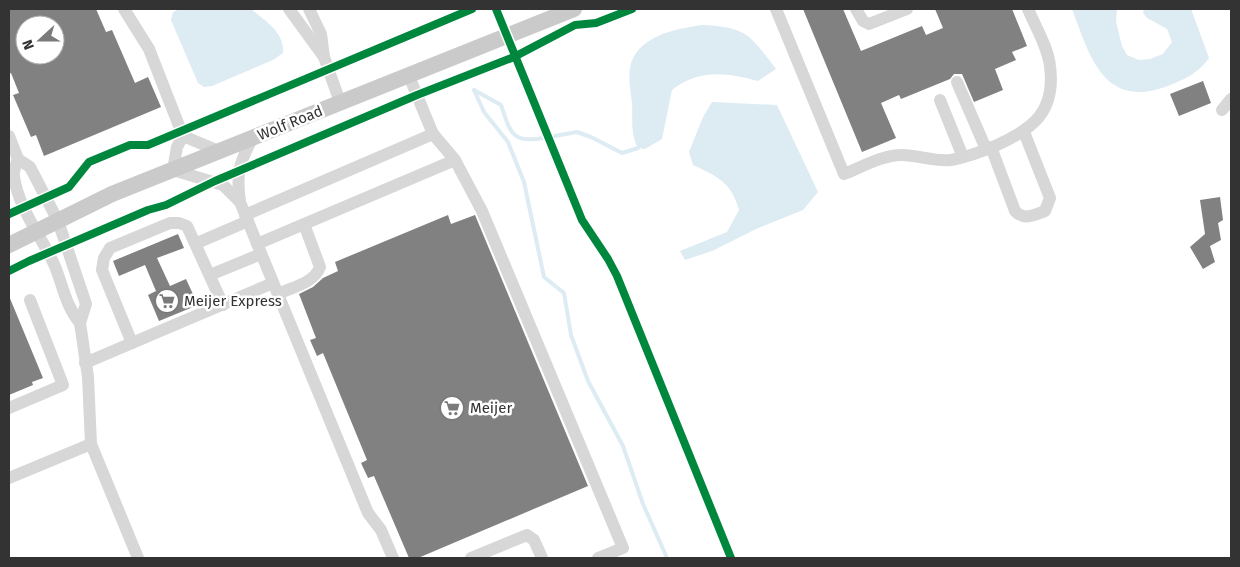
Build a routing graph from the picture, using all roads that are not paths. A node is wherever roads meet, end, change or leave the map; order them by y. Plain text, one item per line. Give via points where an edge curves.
1 (124, 9) edge
2 (289, 9) edge
3 (309, 9) edge
4 (574, 9) edge
5 (776, 9) edge
6 (856, 9) edge
7 (907, 9) edge
8 (1028, 9) edge
9 (324, 57) junction
10 (409, 76) junction
11 (957, 82) dead end
12 (1231, 99) edge
13 (940, 100) dead end
14 (340, 102) junction
15 (1222, 110) dead end
16 (1024, 132) junction
17 (433, 134) junction
18 (9, 136) edge
19 (183, 136) junction
20 (253, 138) junction
21 (989, 148) junction
22 (220, 151) junction
23 (963, 157) junction
24 (18, 159) junction
25 (455, 160) junction
26 (173, 170) junction
27 (240, 202) junction
28 (246, 218) junction
29 (58, 221) junction
30 (304, 224) junction
31 (35, 232) junction
32 (197, 243) junction
33 (9, 244) edge
34 (259, 249) junction
35 (210, 275) junction
36 (275, 289) junction
37 (30, 300) dead end
38 (222, 305) junction
39 (80, 323) junction
40 (132, 343) junction
41 (85, 363) junction
42 (9, 408) edge
43 (91, 444) junction
44 (9, 478) edge
45 (138, 558) edge
46 (393, 558) edge
47 (472, 558) edge
48 (542, 558) edge
49 (598, 558) edge

1 - 19 street via 149,50
2 - 9 street
3 - 9 street via 321,34
4 - 10 main road, Wolf Road
5 - 23 street via 844,174 886,157 949,160
6 - 7 street via 863,21 869,24
8 - 16 street via 1050,64 1051,82 1049,99 1042,113
9 - 14 street
10 - 14 main road, Wolf Road
10 - 17 street
11 - 21 street
12 - 15 street
13 - 23 street
14 - 20 main road, Wolf Road
16 - 21 street
16 - 21 street via 1050,198 1045,211 1030,217 1015,211
17 - 25 street
17 - 28 street
18 - 24 street
19 - 22 street
19 - 26 street via 177,147
20 - 22 main road, Wolf Road
20 - 27 street via 238,172
21 - 23 street
22 - 26 main road, Wolf Road
24 - 29 street via 30,167
24 - 31 street via 13,176
25 - 30 street
25 - 49 street via 482,211 623,548
26 - 27 street via 223,185
26 - 29 main road, Wolf Road via 112,194
27 - 28 street
28 - 32 street
28 - 34 street
29 - 31 main road, Wolf Road
29 - 39 street via 86,304
30 - 34 street
30 - 36 street via 320,267 318,273 310,280
31 - 33 main road, Wolf Road
31 - 39 street via 53,263 69,310
32 - 35 street
32 - 40 street via 188,226 170,223 110,248 102,270
34 - 35 street
34 - 36 street
35 - 38 street
36 - 38 street
36 - 46 street via 368,513 381,530
37 - 42 street via 63,385
38 - 40 street
39 - 41 street
40 - 41 street
41 - 43 street
43 - 44 street
43 - 45 street
47 - 48 street via 528,535 534,540

